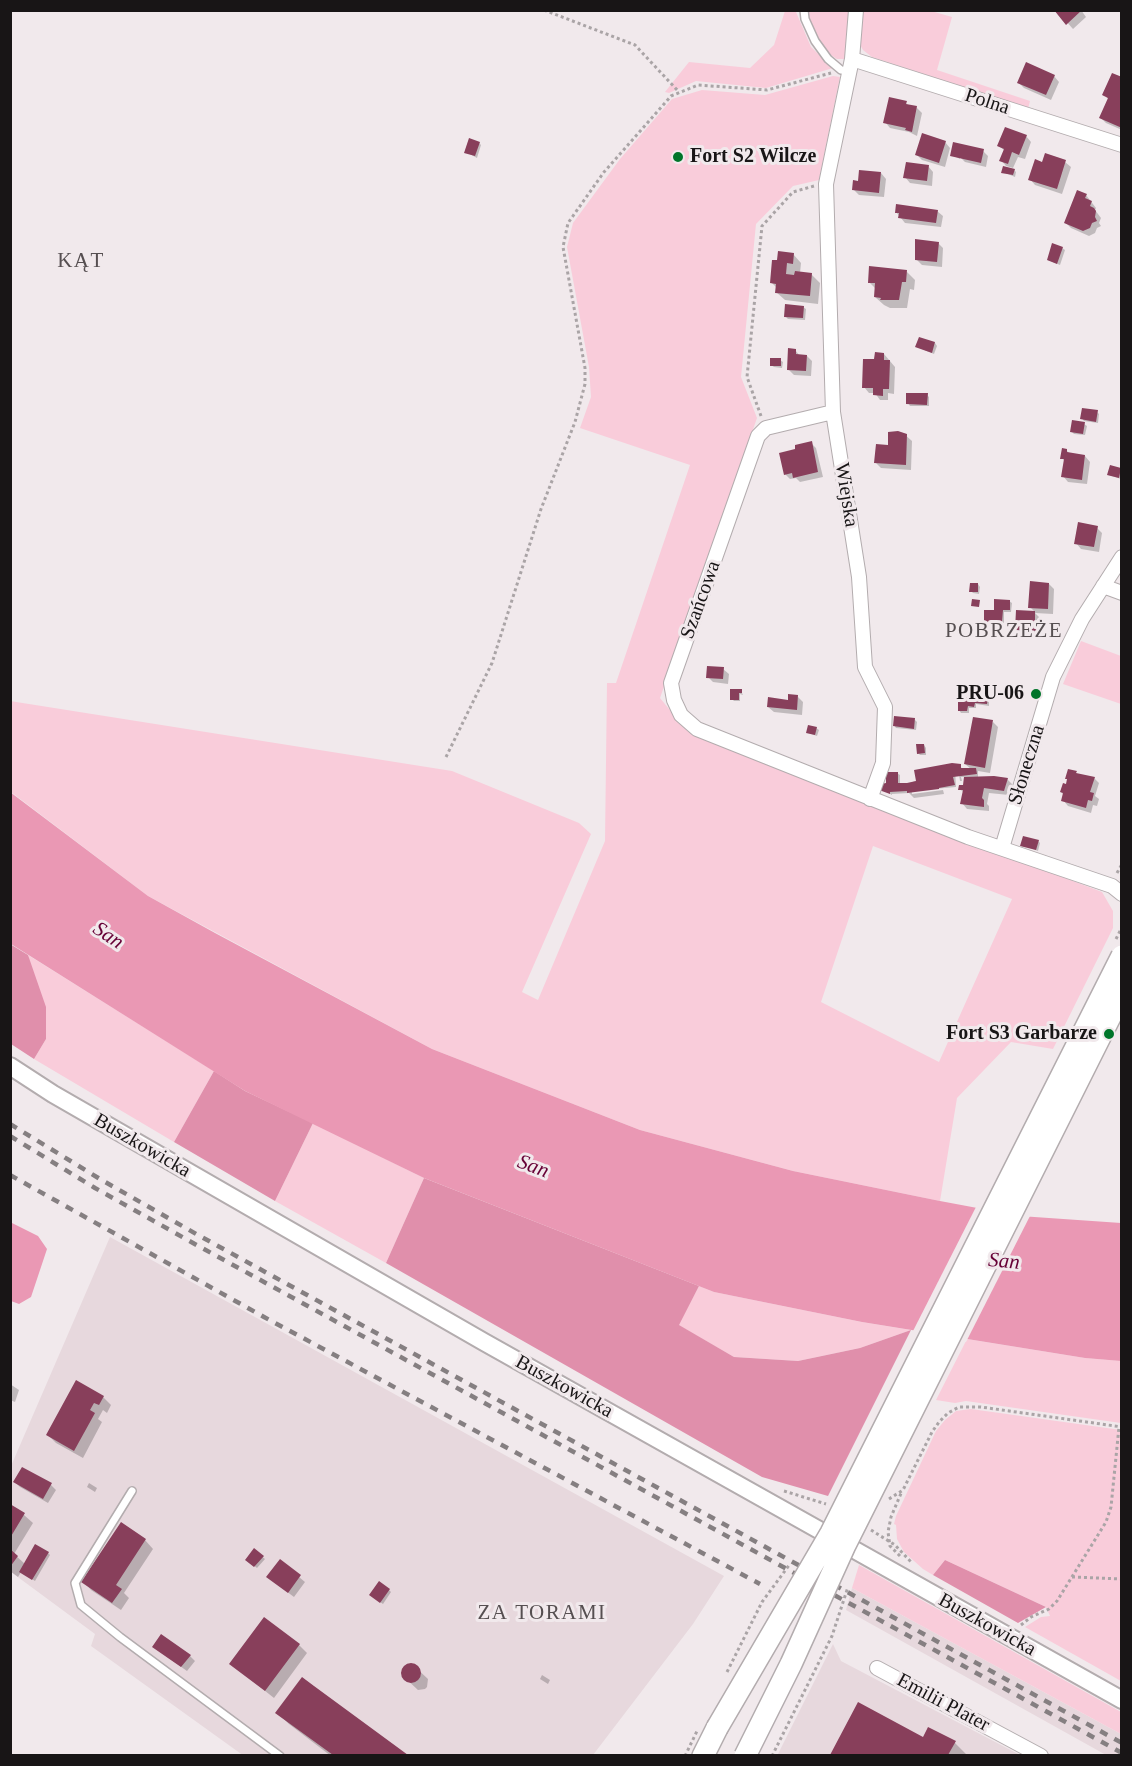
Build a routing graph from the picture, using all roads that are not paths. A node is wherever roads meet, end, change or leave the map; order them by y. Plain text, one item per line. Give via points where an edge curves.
1 (804, 10) edge
2 (856, 10) edge
3 (848, 67) junction
4 (1122, 145) edge
5 (833, 412) junction
6 (1122, 556) edge
7 (1103, 586) junction
8 (1122, 594) edge
9 (870, 799) junction
10 (1002, 848) junction
11 (1117, 890) edge
12 (1122, 956) edge
13 (1122, 993) edge
14 (10, 1066) edge
15 (132, 1491) dead end
16 (877, 1668) dead end
17 (1122, 1700) edge
18 (280, 1755) edge
19 (703, 1755) edge
20 (745, 1755) edge
21 (1041, 1755) edge

1 - 3 lane via 815,40 828,59
2 - 3 street
3 - 4 street, Polna
3 - 5 street, Wiejska via 826,184
5 - 9 street, Wiejska via 859,577 865,667 885,707 883,763
5 - 9 street, Szańcowa via 766,428 758,436 671,683 681,715 697,729
6 - 7 street, Słoneczna
7 - 8 street
7 - 10 street, Słoneczna via 1053,677
9 - 10 street, Szańcowa
10 - 11 street, Szańcowa
12 - 19 highway, bridge via 831,1533
13 - 20 highway, bridge via 856,1523
14 - 17 street, Buszkowicka via 201,1180
15 - 18 lane via 75,1583 81,1605
16 - 21 street, Emilii Plater

